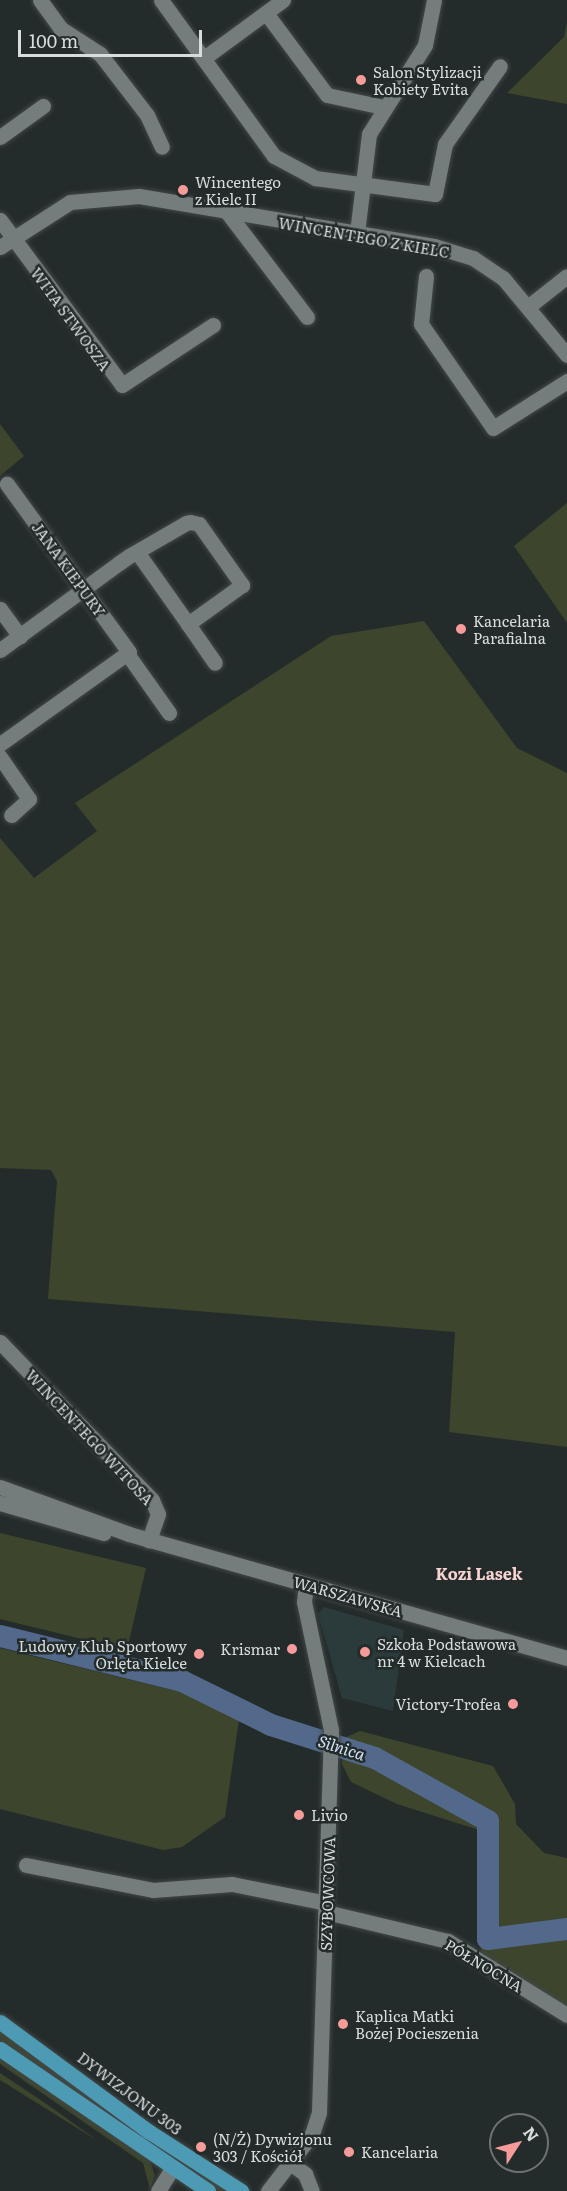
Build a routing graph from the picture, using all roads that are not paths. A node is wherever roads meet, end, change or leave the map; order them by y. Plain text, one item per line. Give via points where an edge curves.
1 (40, 0) edge
2 (161, 0) edge
3 (284, 0) edge
4 (434, 0) edge
5 (266, 13) junction
6 (204, 58) junction
7 (500, 66) dead end
8 (43, 106) dead end
9 (383, 107) junction
10 (0, 137) edge
11 (162, 147) dead end
12 (362, 186) junction
13 (227, 212) junction
14 (0, 220) edge
15 (357, 233) junction
16 (13, 238) junction
17 (0, 247) edge
18 (426, 276) dead end
19 (567, 276) edge
20 (529, 306) junction
21 (307, 317) dead end
22 (213, 325) dead end
23 (567, 355) edge
24 (567, 381) edge
25 (7, 484) dead end
26 (137, 552) junction
27 (84, 588) junction
28 (0, 609) edge
29 (188, 624) junction
30 (20, 637) junction
31 (0, 650) edge
32 (128, 655) junction
33 (215, 663) dead end
34 (169, 713) dead end
35 (0, 744) edge
36 (0, 757) edge
37 (11, 815) dead end
38 (0, 1342) edge
39 (0, 1487) edge
40 (0, 1503) edge
41 (129, 1534) junction
42 (148, 1540) junction
43 (306, 1584) junction
44 (567, 1658) edge
45 (26, 1865) dead end
46 (326, 1908) junction
47 (567, 2015) edge
48 (0, 2022) edge
49 (0, 2049) edge
50 (290, 2163) junction
51 (173, 2167) junction
52 (158, 2191) edge
53 (208, 2191) edge
54 (241, 2191) edge
55 (268, 2191) edge
56 (312, 2191) edge

1 - 11 street via 60,28 100,54 147,114
2 - 6 street
3 - 5 street
4 - 9 street via 425,45
5 - 6 street
5 - 9 street via 327,95
6 - 12 street via 286,166
7 - 12 street via 445,144 435,194
8 - 10 street
9 - 12 street via 367,143
12 - 15 street
13 - 15 street, WINCENTEGO Z KIELC
13 - 16 street, WINCENTEGO Z KIELC via 158,197 109,196 70,202
13 - 21 street
14 - 16 street, WITA STWOSZA
15 - 20 street, WINCENTEGO Z KIELC via 473,258 503,278
16 - 17 street, WINCENTEGO Z KIELC
16 - 22 street, WITA STWOSZA via 122,385
18 - 24 street via 421,324 493,428
19 - 20 street
20 - 23 street, WINCENTEGO Z KIELC
25 - 27 street, JANA KIEPURY
26 - 27 street
26 - 29 street
26 - 29 street via 193,521 242,585
27 - 30 street
27 - 32 street, JANA KIEPURY
28 - 30 street
29 - 33 street
30 - 31 street
32 - 34 street, JANA KIEPURY
32 - 35 street
36 - 37 street via 29,799
38 - 42 street, WINCENTEGO WITOSA via 152,1500 158,1514
39 - 41 street, WARSZAWSKA
40 - 41 street, WARSZAWSKA via 86,1529
41 - 42 street, WARSZAWSKA
42 - 43 street, WARSZAWSKA
43 - 44 street, WARSZAWSKA
43 - 46 street, SZYBOWCOWA via 304,1602 332,1730
45 - 46 street, PÓŁNOCNA via 153,1890 232,1884
46 - 47 street, PÓŁNOCNA via 448,1941
46 - 50 street, SZYBOWCOWA via 319,2112 312,2134
48 - 54 main road, DYWIZJONU 303 via 148,2131
49 - 51 main road
50 - 55 street, SZYBOWCOWA
50 - 56 street via 305,2174
51 - 52 street
51 - 53 main road

